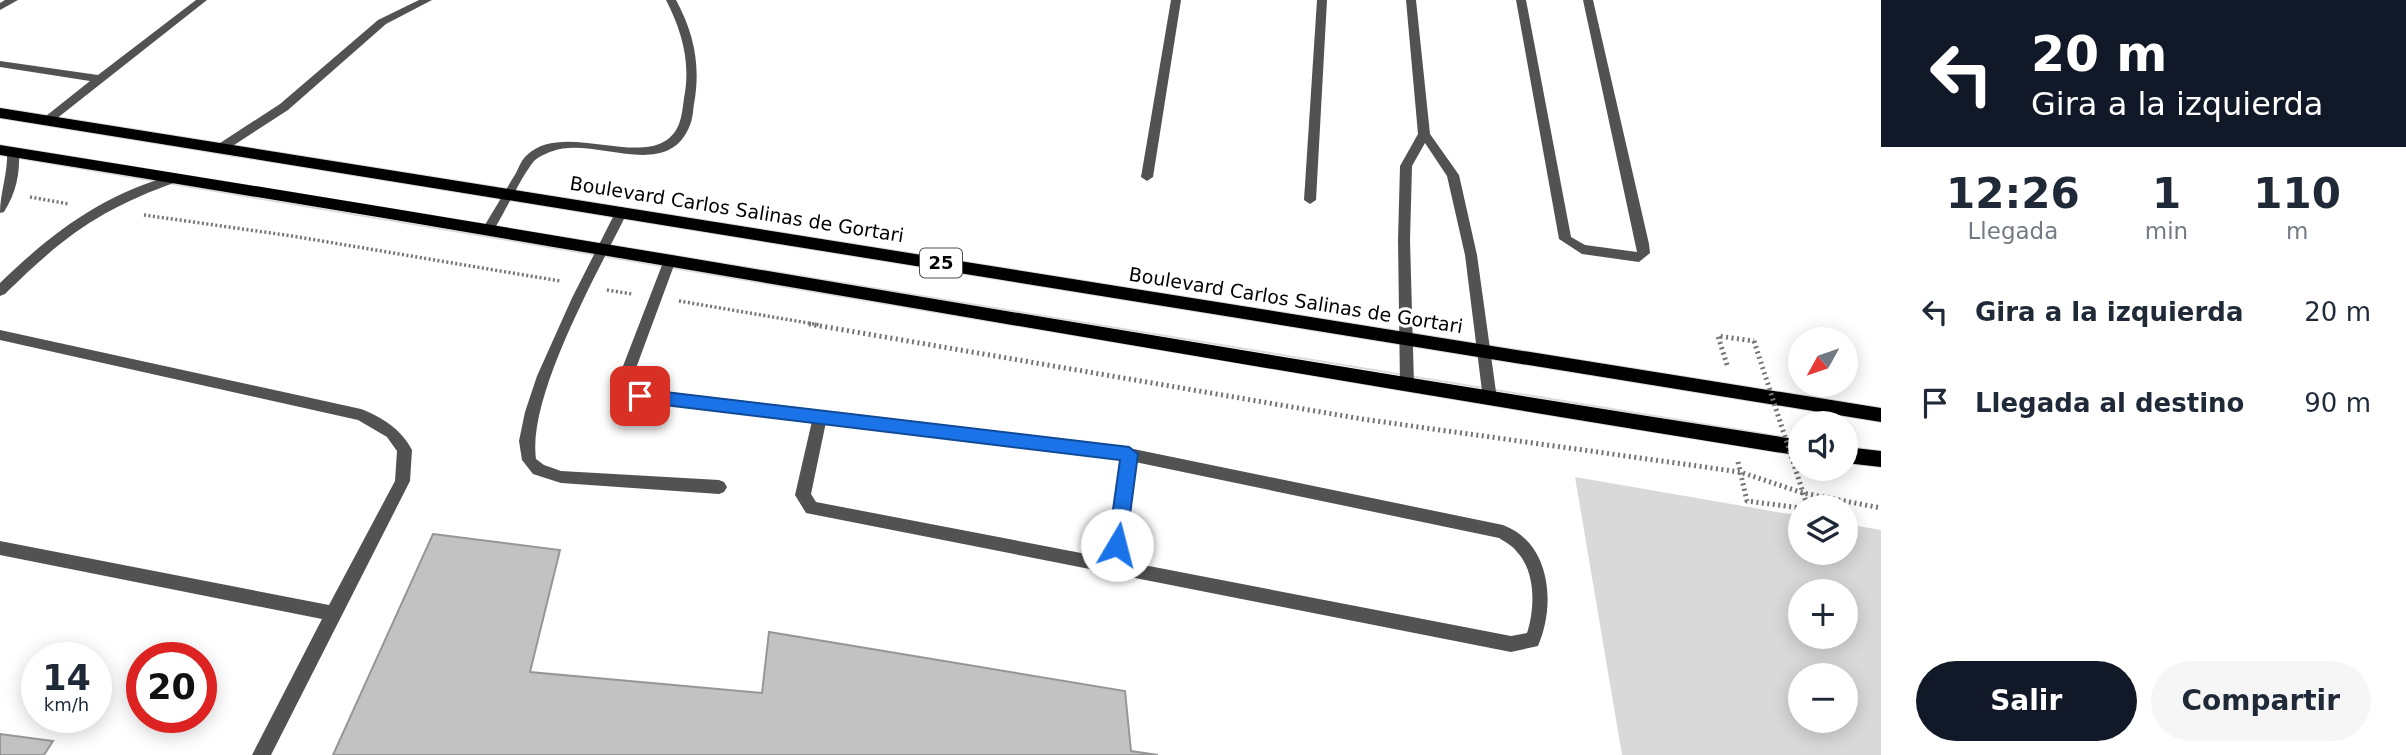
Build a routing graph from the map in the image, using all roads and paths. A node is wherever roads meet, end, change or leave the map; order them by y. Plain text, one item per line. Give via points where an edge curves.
1 (13, 0) edge
2 (202, 0) edge
3 (427, 0) edge
4 (671, 0) edge
5 (1176, 0) edge
6 (1322, 0) edge
7 (1411, 0) edge
8 (1521, 0) edge
9 (1588, 0) edge
10 (0, 7) edge
11 (0, 64) edge
12 (101, 79) junction
13 (0, 113) edge
14 (47, 120) junction
15 (1424, 134) junction
16 (224, 146) junction
17 (7, 151) edge
18 (1147, 177) dead end
19 (175, 178) junction
20 (8, 193) junction
21 (510, 193) junction
22 (1310, 200) dead end
23 (97, 208) junction
24 (0, 209) edge
25 (622, 211) junction
26 (489, 228) junction
27 (604, 248) junction
28 (670, 260) junction
29 (585, 286) junction
30 (0, 291) edge
31 (655, 298) junction
32 (0, 335) edge
33 (1405, 340) junction
34 (1485, 353) junction
35 (1407, 384) junction
36 (1737, 392) junction
37 (1490, 399) junction
38 (1881, 415) edge
39 (820, 416) junction
40 (1732, 439) junction
41 (1788, 446) edge
42 (1129, 454) junction
43 (1858, 456) edge
44 (1881, 459) edge
45 (1740, 472) junction
46 (719, 487) dead end
47 (1803, 492) junction
48 (1804, 495) edge
49 (1788, 506) edge
50 (1881, 508) edge
51 (0, 548) edge
52 (1114, 568) junction
53 (335, 614) junction
54 (261, 755) edge

1 - 10 lane
2 - 12 lane
3 - 16 lane via 382,22 284,107
4 - 21 lane via 693,51 690,104 679,133 656,152 550,145 531,157
5 - 18 lane
6 - 22 lane
7 - 15 lane
8 - 9 lane via 1565,239 1582,249 1639,257 1644,253 1643,244
11 - 12 lane
12 - 14 lane
13 - 14 main road, Boulevard Carlos Salinas de Gortari / 25
14 - 16 main road, Boulevard Carlos Salinas de Gortari / 25
15 - 33 lane via 1406,166
15 - 34 lane via 1453,175 1471,255
16 - 21 main road, Boulevard Carlos Salinas de Gortari / 25
17 - 19 main road, 25
17 - 20 lane via 14,174
19 - 23 lane
19 - 26 main road, 25
20 - 23 path
20 - 24 lane
21 - 25 main road, Boulevard Carlos Salinas de Gortari / 25
21 - 26 lane
23 - 29 path
23 - 30 lane via 50,240
25 - 27 lane
25 - 33 main road, Boulevard Carlos Salinas de Gortari / 25
26 - 27 main road, 25
27 - 28 main road, 25
27 - 29 lane
28 - 31 lane
28 - 35 main road, 25
29 - 31 path
29 - 46 lane via 545,374 526,438 527,458 536,469 561,477
31 - 39 lane via 625,379 631,393
31 - 45 path via 1362,419
32 - 53 lane via 361,415 392,433 405,450 402,481
33 - 34 main road, Boulevard Carlos Salinas de Gortari / 25
33 - 35 lane
34 - 36 main road, Boulevard Carlos Salinas de Gortari / 25
34 - 37 lane
35 - 37 main road, 25
36 - 38 main road, Boulevard Carlos Salinas de Gortari / 25
36 - 47 path, bridge via 1718,336 1754,341
37 - 40 main road, 25
39 - 42 lane
39 - 52 lane via 803,495 811,508
40 - 41 main road, 25
40 - 45 path
42 - 52 lane
42 - 52 lane via 1503,532 1524,546 1536,566 1540,626 1532,640 1511,644
43 - 44 main road
45 - 47 path
45 - 49 path via 1747,500
47 - 48 path, bridge
47 - 50 path
51 - 53 lane
53 - 54 lane

